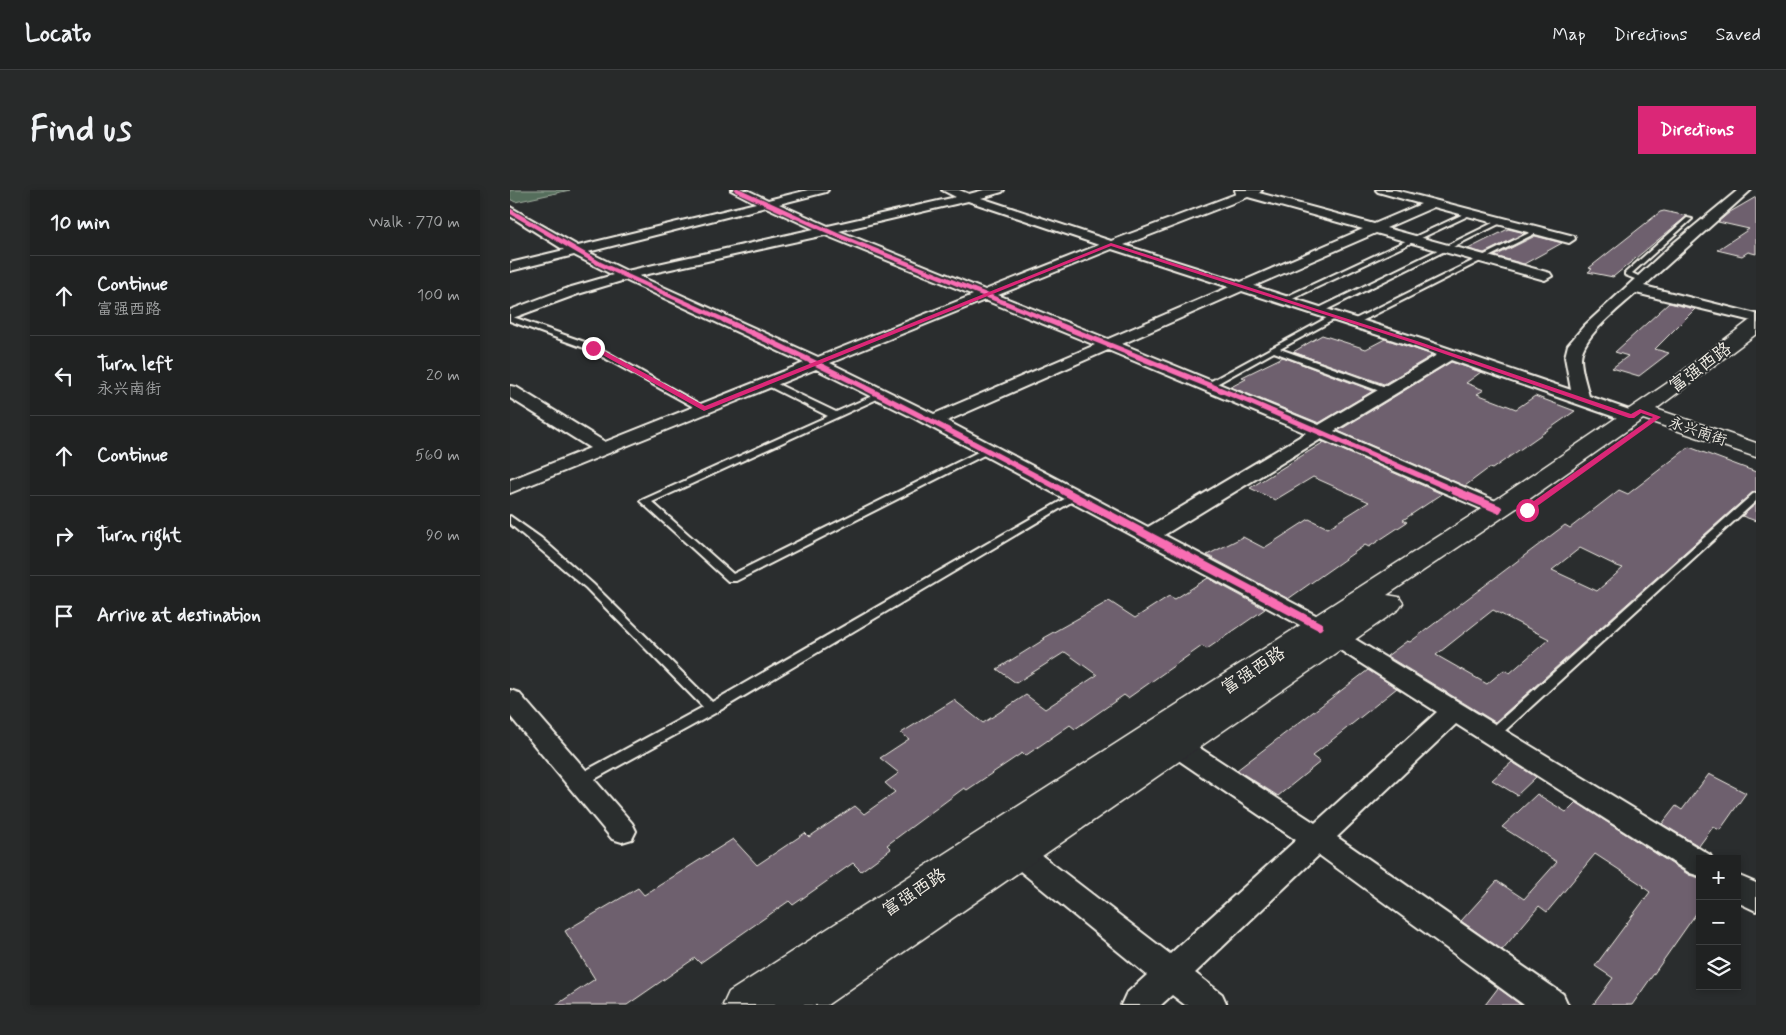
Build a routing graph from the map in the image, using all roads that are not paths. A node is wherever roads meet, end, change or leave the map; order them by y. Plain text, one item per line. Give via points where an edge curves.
1 (737, 190) edge
2 (822, 190) edge
3 (948, 190) edge
4 (998, 190) edge
5 (1382, 190) edge
6 (1746, 190) edge
7 (1246, 191) edge
8 (968, 197) junction
9 (1433, 203) junction
10 (767, 204) junction
11 (510, 211) edge
12 (1470, 213) junction
13 (1689, 219) dead end
14 (1501, 221) junction
15 (1375, 229) junction
16 (826, 230) junction
17 (1537, 230) junction
18 (1413, 239) junction
19 (1569, 239) dead end
20 (1111, 244) junction
21 (1445, 248) junction
22 (576, 251) junction
23 (1482, 258) junction
24 (510, 267) edge
25 (624, 275) junction
26 (1545, 276) dead end
27 (1638, 284) junction
28 (1242, 286) junction
29 (985, 295) junction
30 (1283, 300) junction
31 (1317, 311) junction
32 (510, 316) edge
33 (1334, 316) junction
34 (1756, 318) edge
35 (1353, 322) junction
36 (1756, 326) edge
37 (1756, 343) edge
38 (1108, 345) junction
39 (1274, 349) junction
40 (1450, 354) junction
41 (817, 363) junction
42 (769, 383) junction
43 (1208, 385) junction
44 (1388, 391) junction
45 (510, 392) edge
46 (882, 395) junction
47 (1580, 398) junction
48 (704, 409) junction
49 (1648, 412) junction
50 (836, 416) junction
51 (933, 421) junction
52 (1320, 432) junction
53 (1756, 443) edge
54 (604, 449) junction
55 (989, 450) junction
56 (1756, 450) edge
57 (510, 487) edge
58 (1074, 496) junction
59 (1756, 496) edge
60 (1498, 509) junction
61 (510, 519) edge
62 (1149, 535) junction
63 (1328, 632) junction
64 (510, 699) edge
65 (712, 709) junction
66 (1454, 711) junction
67 (1492, 735) junction
68 (1177, 746) junction
69 (580, 781) junction
70 (622, 831) dead end
71 (1317, 839) junction
72 (1018, 853) junction
73 (1696, 862) edge
74 (1741, 889) edge
75 (1756, 898) edge
76 (1171, 974) junction
77 (743, 1005) edge
78 (793, 1005) edge
79 (1138, 1005) edge
80 (1210, 1005) edge
81 (1551, 1005) edge

1 - 10 street
2 - 10 street
3 - 8 street
4 - 8 street
5 - 9 street
6 - 27 street
7 - 15 street
7 - 20 street
8 - 16 street
8 - 20 street
9 - 12 street
9 - 15 street
10 - 16 street
10 - 22 street
11 - 22 street
12 - 14 street
12 - 18 lane
13 - 27 lane via 1627,274
14 - 17 street
14 - 21 lane
15 - 18 street
15 - 28 street
16 - 25 street
16 - 29 street
17 - 19 street
17 - 23 lane
18 - 21 street
18 - 30 lane
20 - 28 street
20 - 29 street
21 - 23 street
21 - 31 lane
22 - 24 street
22 - 25 street
23 - 26 street
23 - 35 lane
25 - 32 street via 566,293
25 - 41 street
27 - 34 street
27 - 47 street via 1576,345 1573,362
28 - 30 street
28 - 38 street
29 - 38 street
29 - 41 street
30 - 31 street
31 - 33 street
32 - 48 lane via 593,348
33 - 35 street
33 - 39 lane
35 - 40 street
36 - 49 main road, 富强西路
37 - 49 main road, 富强西路
38 - 43 street
38 - 51 street
39 - 43 lane
39 - 44 lane
40 - 44 street
40 - 47 street
41 - 42 street
41 - 46 street
42 - 48 street
42 - 50 lane
43 - 52 street
44 - 52 street
45 - 54 street
46 - 50 lane
46 - 51 street
47 - 49 street
48 - 54 street
49 - 53 main road, 永兴南街
49 - 56 main road, 永兴南街
49 - 60 main road, 富强西路
49 - 63 main road, 富强西路 via 1556,490
50 - 55 lane via 646,501 732,579
51 - 55 street
52 - 60 street
52 - 62 street
54 - 57 street
55 - 58 street
58 - 62 street
58 - 65 lane
59 - 67 lane
60 - 63 main road, 富强西路
61 - 65 lane via 630,624
62 - 63 street
63 - 66 street
63 - 68 main road, 富强西路
63 - 77 main road, 富强西路
64 - 69 street
65 - 69 lane
66 - 67 street
66 - 71 street
67 - 73 street
68 - 71 street
68 - 72 main road, 富强西路
69 - 70 street
71 - 76 street
71 - 81 street
72 - 76 street
72 - 78 main road, 富强西路
74 - 75 street
76 - 79 street
76 - 80 street

